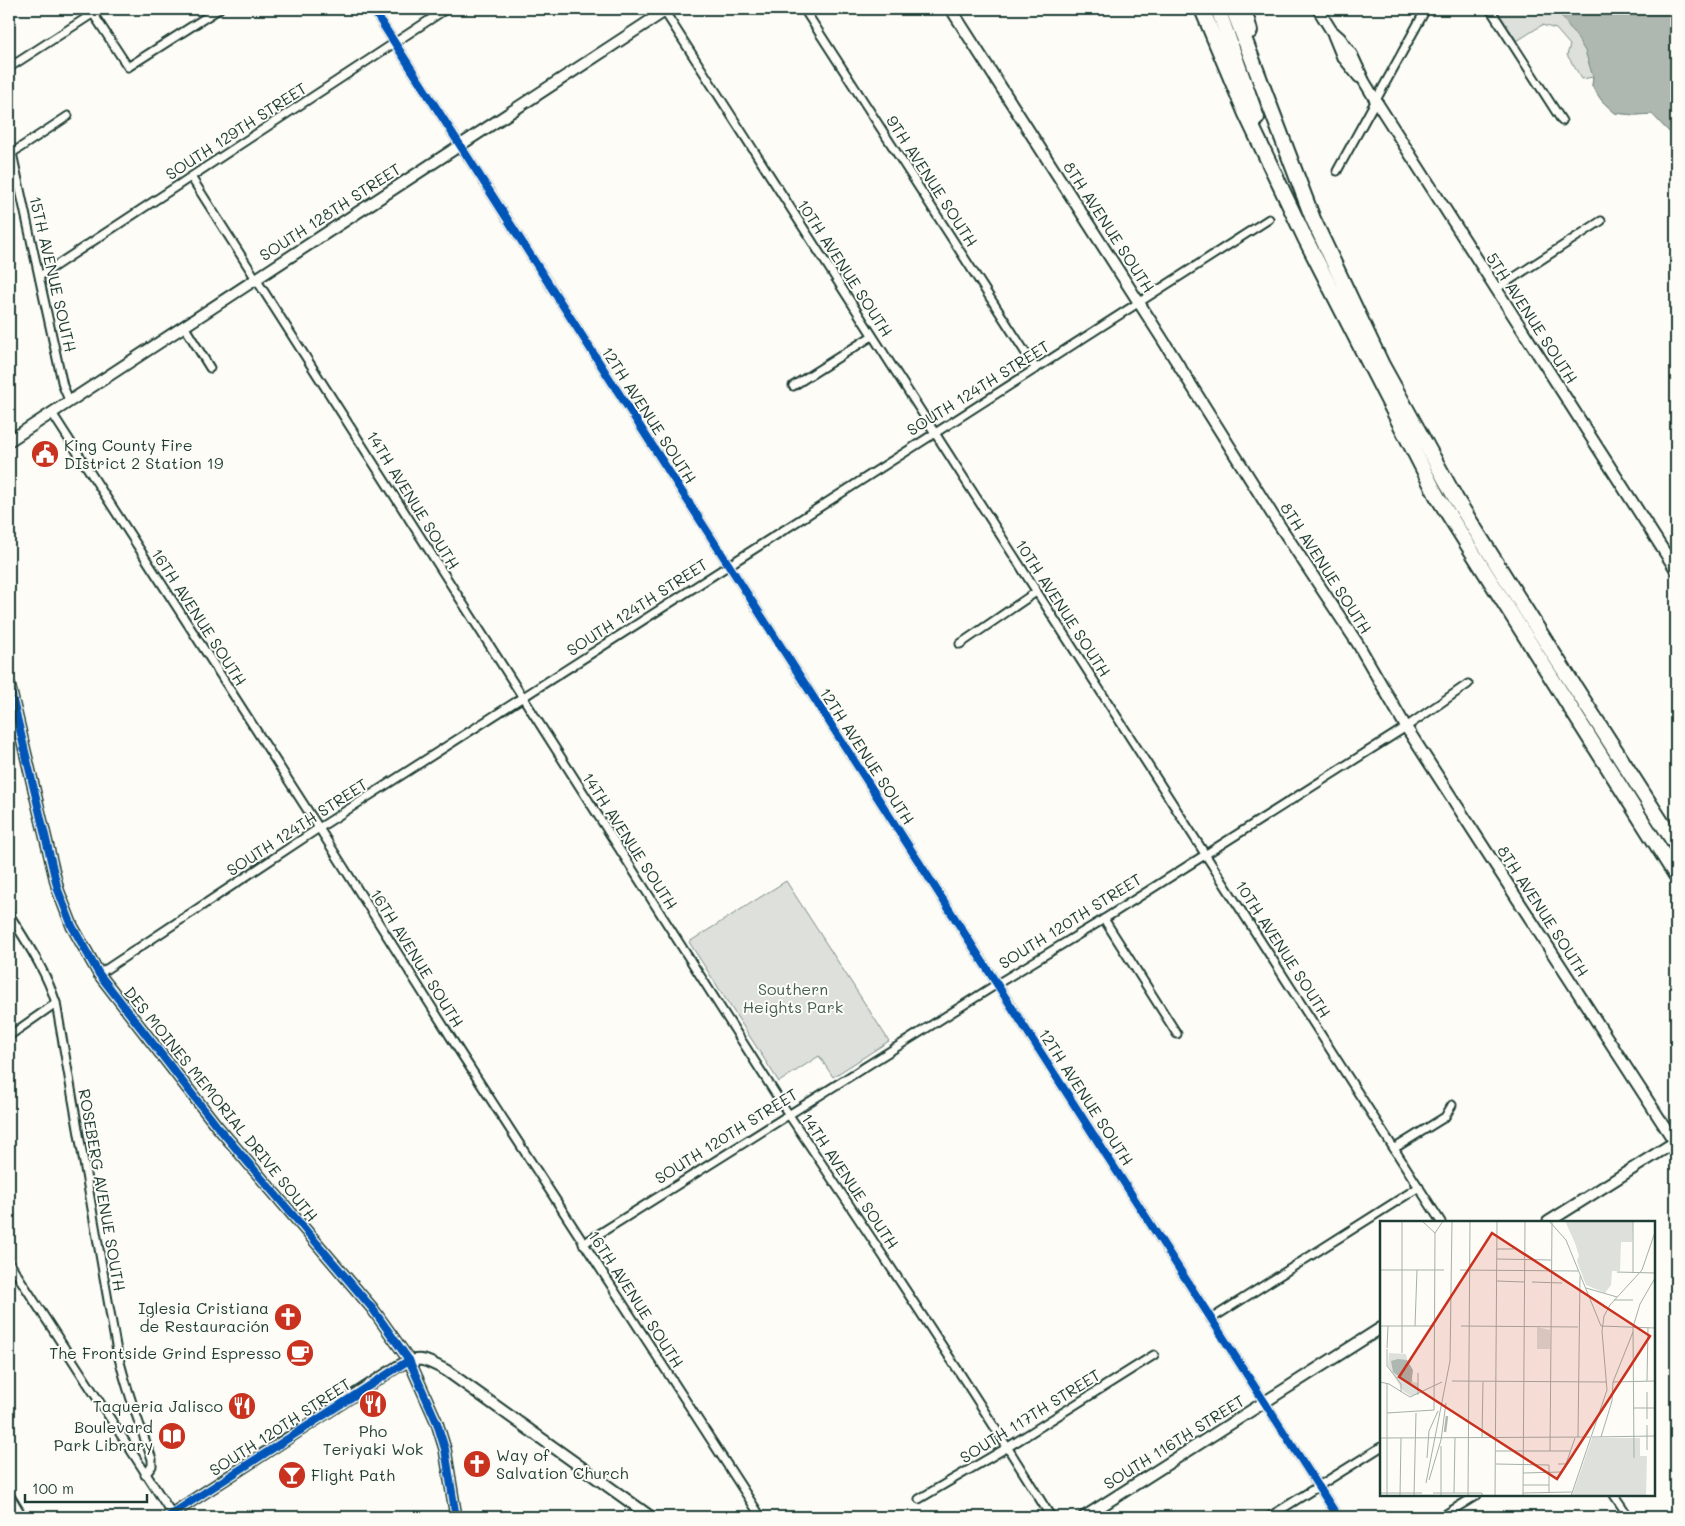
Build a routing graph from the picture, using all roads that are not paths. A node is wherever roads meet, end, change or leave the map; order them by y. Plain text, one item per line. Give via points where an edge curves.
1 (219, 9) edge
2 (373, 9) edge
3 (446, 9) edge
4 (804, 9) edge
5 (951, 9) edge
6 (1202, 9) edge
7 (1218, 9) edge
8 (1233, 9) edge
9 (1244, 9) edge
10 (1318, 9) edge
11 (1426, 9) edge
12 (1490, 9) edge
13 (94, 10) edge
14 (665, 10) edge
15 (394, 43) junction
16 (10, 67) edge
17 (1376, 101) junction
18 (68, 116) dead end
19 (1562, 122) dead end
20 (460, 146) junction
21 (1288, 151) junction
22 (1337, 171) dead end
23 (191, 177) junction
24 (1286, 196) junction
25 (1269, 219) dead end
26 (1602, 221) dead end
27 (40, 276) junction
28 (256, 279) junction
29 (1496, 289) junction
30 (1139, 302) junction
31 (184, 326) junction
32 (872, 336) junction
33 (210, 368) dead end
34 (1036, 368) junction
35 (793, 386) dead end
36 (69, 400) junction
37 (52, 413) junction
38 (934, 433) junction
39 (9, 441) edge
40 (1676, 550) edge
41 (1667, 556) junction
42 (729, 565) junction
43 (1676, 570) edge
44 (1036, 592) junction
45 (960, 644) dead end
46 (9, 684) edge
47 (1468, 684) dead end
48 (522, 697) junction
49 (1406, 726) junction
50 (319, 828) junction
51 (1676, 846) edge
52 (1206, 853) junction
53 (1676, 875) edge
54 (9, 914) edge
55 (1104, 919) junction
56 (99, 974) junction
57 (997, 984) junction
58 (56, 1004) junction
59 (1177, 1034) dead end
60 (9, 1036) edge
61 (1452, 1104) dead end
62 (788, 1115) junction
63 (1676, 1142) edge
64 (1395, 1148) junction
65 (1419, 1187) junction
66 (1441, 1221) edge
67 (1550, 1221) edge
68 (584, 1244) junction
69 (9, 1262) edge
70 (1211, 1319) junction
71 (1380, 1329) edge
72 (1154, 1355) dead end
73 (409, 1360) junction
74 (1265, 1402) junction
75 (1008, 1447) junction
76 (1380, 1449) edge
77 (145, 1475) junction
78 (1318, 1487) junction
79 (9, 1494) edge
80 (1475, 1496) edge
81 (1615, 1496) edge
82 (919, 1500) dead end
83 (1446, 1514) dead end
84 (171, 1516) edge
85 (24, 1517) edge
86 (456, 1517) edge
87 (651, 1517) edge
88 (761, 1517) edge
89 (1051, 1517) edge
90 (1084, 1517) edge
91 (1269, 1517) edge
92 (1338, 1517) edge
93 (1629, 1517) edge

1 - 13 street via 128,67
2 - 15 street, 12TH AVENUE SOUTH
3 - 15 street, SOUTH 129TH STREET
4 - 34 street, 9TH AVENUE SOUTH
5 - 30 street, 8TH AVENUE SOUTH
6 - 24 highway via 1246,114
7 - 24 highway
8 - 21 highway
9 - 21 highway via 1261,73
10 - 17 street, 5TH AVENUE SOUTH via 1352,55
11 - 17 street
12 - 19 street
13 - 16 street
14 - 20 street, SOUTH 128TH STREET
14 - 32 street, 10TH AVENUE SOUTH
15 - 20 street, 12TH AVENUE SOUTH
15 - 23 street, SOUTH 129TH STREET
17 - 22 street
17 - 29 street, 5TH AVENUE SOUTH
18 - 27 street, 15TH AVENUE SOUTH via 12,153
20 - 28 street, SOUTH 128TH STREET
20 - 42 street, 12TH AVENUE SOUTH
21 - 51 highway via 1313,219 1382,365 1456,499
23 - 27 street, SOUTH 129TH STREET
23 - 28 street, 14TH AVENUE SOUTH
24 - 53 highway via 1304,238 1437,496
25 - 30 street, SOUTH 124TH STREET
26 - 29 street
27 - 36 street, 15TH AVENUE SOUTH via 63,386
28 - 31 street, SOUTH 128TH STREET
28 - 48 street, 14TH AVENUE SOUTH
29 - 41 street, 5TH AVENUE SOUTH
30 - 34 street, SOUTH 124TH STREET
30 - 49 street, 8TH AVENUE SOUTH via 1358,644
31 - 33 street
31 - 36 street, SOUTH 128TH STREET
32 - 35 street
32 - 38 street, 10TH AVENUE SOUTH
34 - 38 street, SOUTH 124TH STREET
36 - 37 street, SOUTH 128TH STREET
37 - 39 street, SOUTH 128TH STREET
37 - 50 street, 16TH AVENUE SOUTH
38 - 42 street, SOUTH 124TH STREET
38 - 44 street, 10TH AVENUE SOUTH
40 - 41 street
41 - 43 street, 5TH AVENUE SOUTH
42 - 48 street, SOUTH 124TH STREET
42 - 57 street, 12TH AVENUE SOUTH
44 - 45 street
44 - 52 street, 10TH AVENUE SOUTH
46 - 56 street, DES MOINES MEMORIAL DRIVE SOUTH via 58,890 72,926
47 - 49 street, SOUTH 120TH STREET
48 - 50 street, SOUTH 124TH STREET
48 - 62 street, 14TH AVENUE SOUTH
49 - 52 street, SOUTH 120TH STREET
49 - 63 street, 8TH AVENUE SOUTH
50 - 56 street, SOUTH 124TH STREET
50 - 68 street, 16TH AVENUE SOUTH
52 - 55 street, SOUTH 120TH STREET
52 - 64 street, 10TH AVENUE SOUTH
54 - 58 street, ROSEBERG AVENUE SOUTH via 43,970
55 - 57 street, SOUTH 120TH STREET
55 - 59 street
56 - 73 street, DES MOINES MEMORIAL DRIVE SOUTH via 216,1125 372,1308
57 - 62 street, SOUTH 120TH STREET
57 - 70 street, 12TH AVENUE SOUTH
58 - 60 street
58 - 77 street, ROSEBERG AVENUE SOUTH via 116,1346 129,1395 152,1458 152,1466
61 - 64 street via 1445,1117
62 - 68 street, SOUTH 120TH STREET
62 - 75 street, 14TH AVENUE SOUTH
63 - 67 street
64 - 65 street, 10TH AVENUE SOUTH
65 - 66 street, 10TH AVENUE SOUTH
65 - 70 street
68 - 88 street, 16TH AVENUE SOUTH
69 - 77 street
70 - 74 street, 12TH AVENUE SOUTH
71 - 74 street, SOUTH 116TH STREET
72 - 75 street, SOUTH 117TH STREET
73 - 84 street, SOUTH 120TH STREET
73 - 86 street, DES MOINES MEMORIAL DRIVE SOUTH via 445,1449
73 - 87 street via 418,1359 447,1371
74 - 78 street, 12TH AVENUE SOUTH
74 - 90 street, SOUTH 116TH STREET
75 - 82 street, SOUTH 117TH STREET
75 - 89 street, 14TH AVENUE SOUTH
76 - 78 street
77 - 84 street
78 - 91 street
78 - 92 street, 12TH AVENUE SOUTH
79 - 85 street
80 - 83 street
81 - 93 street

